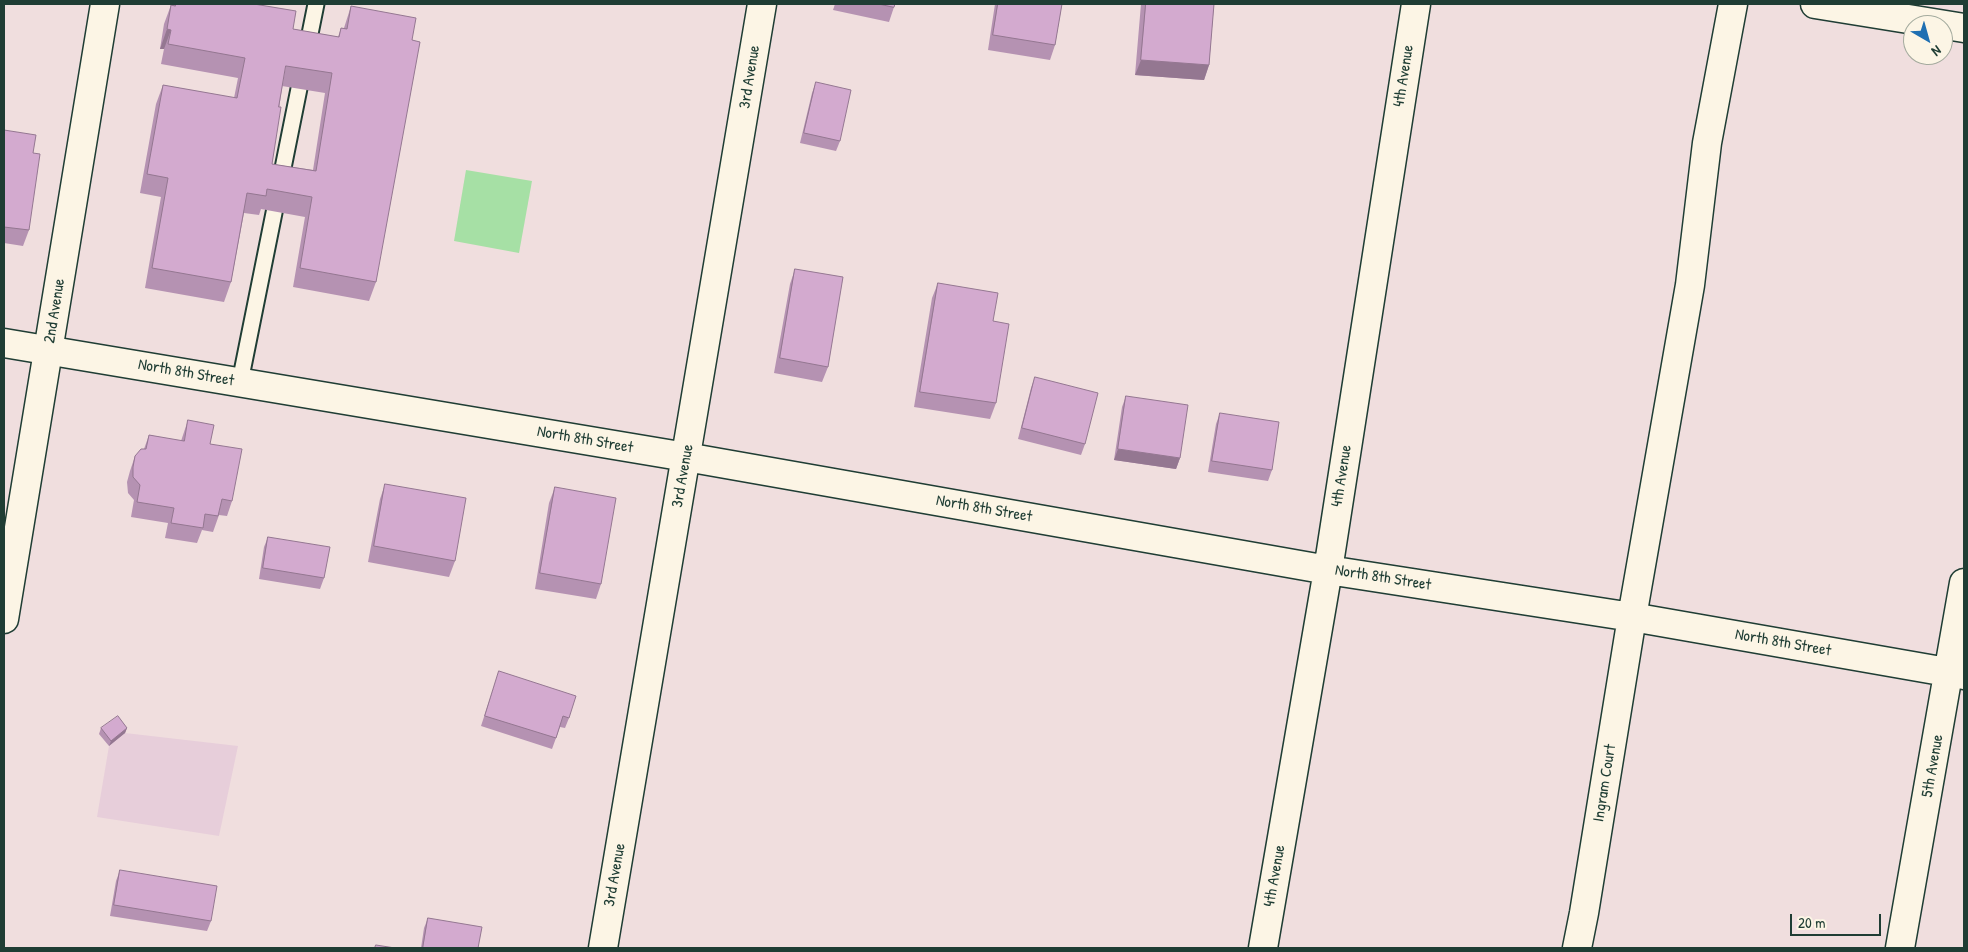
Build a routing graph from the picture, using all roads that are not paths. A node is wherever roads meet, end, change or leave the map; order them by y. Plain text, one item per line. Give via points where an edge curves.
1 (105, 4) edge
2 (316, 4) edge
3 (762, 4) edge
4 (1416, 4) edge
5 (1733, 4) edge
6 (1815, 4) edge
7 (1964, 28) edge
8 (4, 342) edge
9 (48, 350) junction
10 (240, 382) junction
11 (686, 457) junction
12 (1328, 570) junction
13 (1964, 583) edge
14 (1632, 617) junction
15 (4, 619) edge
16 (1957, 674) edge
17 (603, 948) edge
18 (1263, 948) edge
19 (1577, 948) edge
20 (1900, 948) edge

1 - 9 street, 2nd Avenue
2 - 10 lane
3 - 11 street, 3rd Avenue
4 - 12 street, 4th Avenue
5 - 14 street, Ingram Court via 1707,144 1690,286
6 - 7 street
8 - 9 street, North 8th Street
9 - 10 street, North 8th Street
9 - 15 street, 2nd Avenue
10 - 11 street, North 8th Street
11 - 12 street, North 8th Street
11 - 17 street, 3rd Avenue
12 - 14 street, North 8th Street
12 - 18 street, 4th Avenue
13 - 16 street, 5th Avenue
14 - 16 street, North 8th Street
14 - 19 street, Ingram Court
16 - 20 street, 5th Avenue

